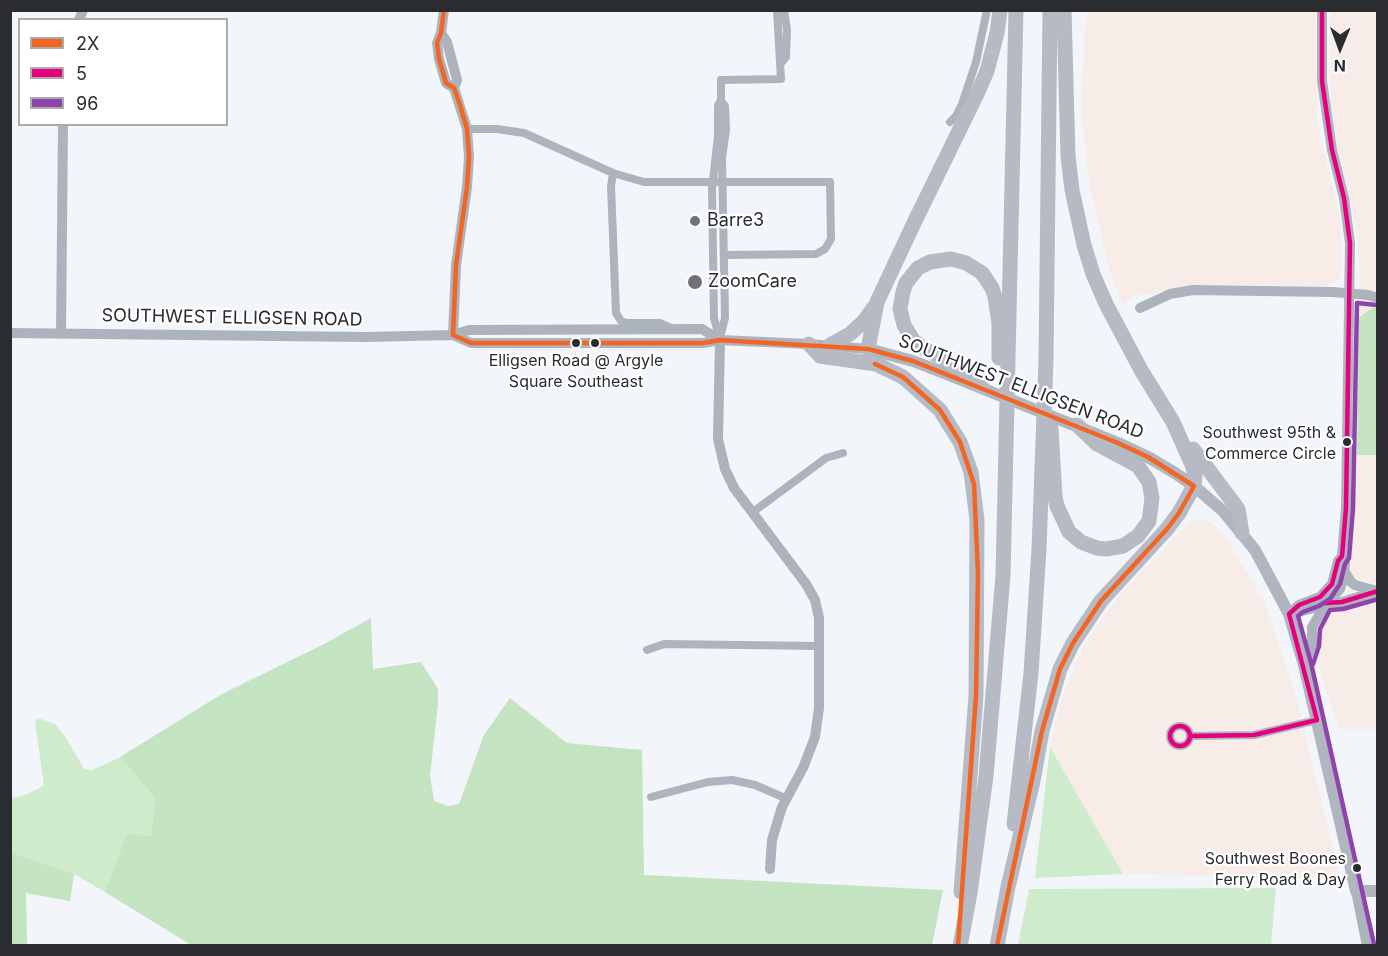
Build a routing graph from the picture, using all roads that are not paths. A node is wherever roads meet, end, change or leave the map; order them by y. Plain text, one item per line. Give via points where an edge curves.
1 (444, 10) edge
2 (777, 10) edge
3 (784, 10) edge
4 (987, 10) edge
5 (1000, 10) edge
6 (1016, 10) edge
7 (1050, 10) edge
8 (1064, 10) edge
9 (1322, 10) edge
10 (782, 62) junction
11 (721, 102) junction
12 (950, 122) dead end
13 (63, 126) edge
14 (467, 129) junction
15 (613, 173) junction
16 (712, 182) junction
17 (722, 182) junction
18 (725, 255) junction
19 (1350, 294) junction
20 (1377, 298) edge
21 (877, 302) junction
22 (1140, 308) dead end
23 (672, 329) junction
24 (10, 333) edge
25 (61, 333) junction
26 (453, 335) junction
27 (720, 340) junction
28 (809, 344) junction
29 (830, 345) junction
30 (868, 350) junction
31 (1046, 360) junction
32 (982, 387) junction
33 (1173, 422) junction
34 (1073, 424) junction
35 (843, 453) dead end
36 (1006, 481) junction
37 (1194, 486) junction
38 (753, 512) junction
39 (1242, 533) junction
40 (1342, 556) junction
41 (1345, 572) junction
42 (1377, 591) edge
43 (1331, 592) junction
44 (1326, 603) junction
45 (1289, 614) junction
46 (819, 646) junction
47 (647, 650) dead end
48 (1304, 665) junction
49 (1317, 720) junction
50 (1191, 736) dead end
51 (651, 797) dead end
52 (785, 798) junction
53 (770, 869) dead end
54 (1008, 887) junction
55 (1356, 891) junction
56 (1377, 891) edge
57 (959, 945) edge
58 (997, 945) edge
59 (1367, 945) edge

1 - 14 main road via 437,43 439,59 446,83 454,88
2 - 10 street
3 - 10 street via 786,57
4 - 12 street via 962,104
5 - 21 highway via 993,52 977,94
6 - 36 highway
7 - 31 highway
8 - 33 highway via 1068,156 1084,245 1111,314
9 - 19 main road via 1322,81 1348,223
10 - 11 street via 781,80 721,80
11 - 16 street
11 - 17 street via 725,106 726,130
13 - 25 main road
14 - 15 street via 524,133
14 - 26 main road via 468,177 458,246
15 - 16 street via 644,182
15 - 23 street via 616,313 626,323 660,323
16 - 17 street
16 - 27 street via 714,318
17 - 18 street
17 - 18 street via 830,182 831,239 825,249 816,254
18 - 27 street via 725,318
19 - 20 main road
19 - 22 main road via 1192,290 1170,294
19 - 40 main road
21 - 29 highway via 850,334
21 - 30 highway
23 - 26 main road, SOUTHWEST ELLIGSEN ROAD via 470,330
23 - 27 main road, SOUTHWEST ELLIGSEN ROAD via 702,329
24 - 25 main road, SOUTHWEST ELLIGSEN ROAD
25 - 26 main road, SOUTHWEST ELLIGSEN ROAD
26 - 27 main road, SOUTHWEST ELLIGSEN ROAD via 471,343 703,344
27 - 28 main road, SOUTHWEST ELLIGSEN ROAD
27 - 38 main road via 718,439 734,488
28 - 29 main road, SOUTHWEST ELLIGSEN ROAD
28 - 57 highway via 820,356 876,364 903,377 946,419 971,472 978,520 976,696
29 - 30 main road, SOUTHWEST ELLIGSEN ROAD
30 - 32 main road, SOUTHWEST ELLIGSEN ROAD
31 - 34 highway via 1055,497 1061,516 1069,532 1081,542 1106,549 1123,546 1138,536 1149,521 1149,482 1138,466 1097,444
31 - 54 highway via 1031,673
32 - 34 main road, SOUTHWEST ELLIGSEN ROAD
32 - 36 highway via 962,369 921,347 904,325 900,309 906,284 918,268 930,262 945,259 966,263 979,270 992,288 999,323 1000,425
33 - 37 highway via 1193,466
33 - 39 highway via 1238,509
34 - 37 main road, SOUTHWEST ELLIGSEN ROAD via 1148,457
35 - 38 street via 826,458
36 - 57 highway via 1004,576 990,736 973,872
37 - 39 main road, SOUTHWEST ELLIGSEN ROAD
37 - 54 highway via 1167,529 1101,601 1060,669 1048,704
38 - 46 main road via 811,592 819,618
39 - 45 main road, SOUTHWEST ELLIGSEN ROAD
40 - 41 main road
40 - 43 main road
41 - 42 main road via 1355,585
41 - 43 main road via 1341,585
42 - 44 main road
43 - 44 main road
43 - 45 main road via 1299,605
44 - 45 main road
44 - 48 main road via 1312,627 1312,645
45 - 48 main road, SOUTHWEST ELLIGSEN ROAD
46 - 47 street via 664,644
46 - 52 main road via 815,736 803,768
48 - 49 main road, SOUTHWEST ELLIGSEN ROAD
49 - 50 street via 1254,735
49 - 55 main road, SOUTHWEST ELLIGSEN ROAD
51 - 52 street via 732,780
52 - 53 main road via 774,831
54 - 58 highway
55 - 56 main road
55 - 59 main road

